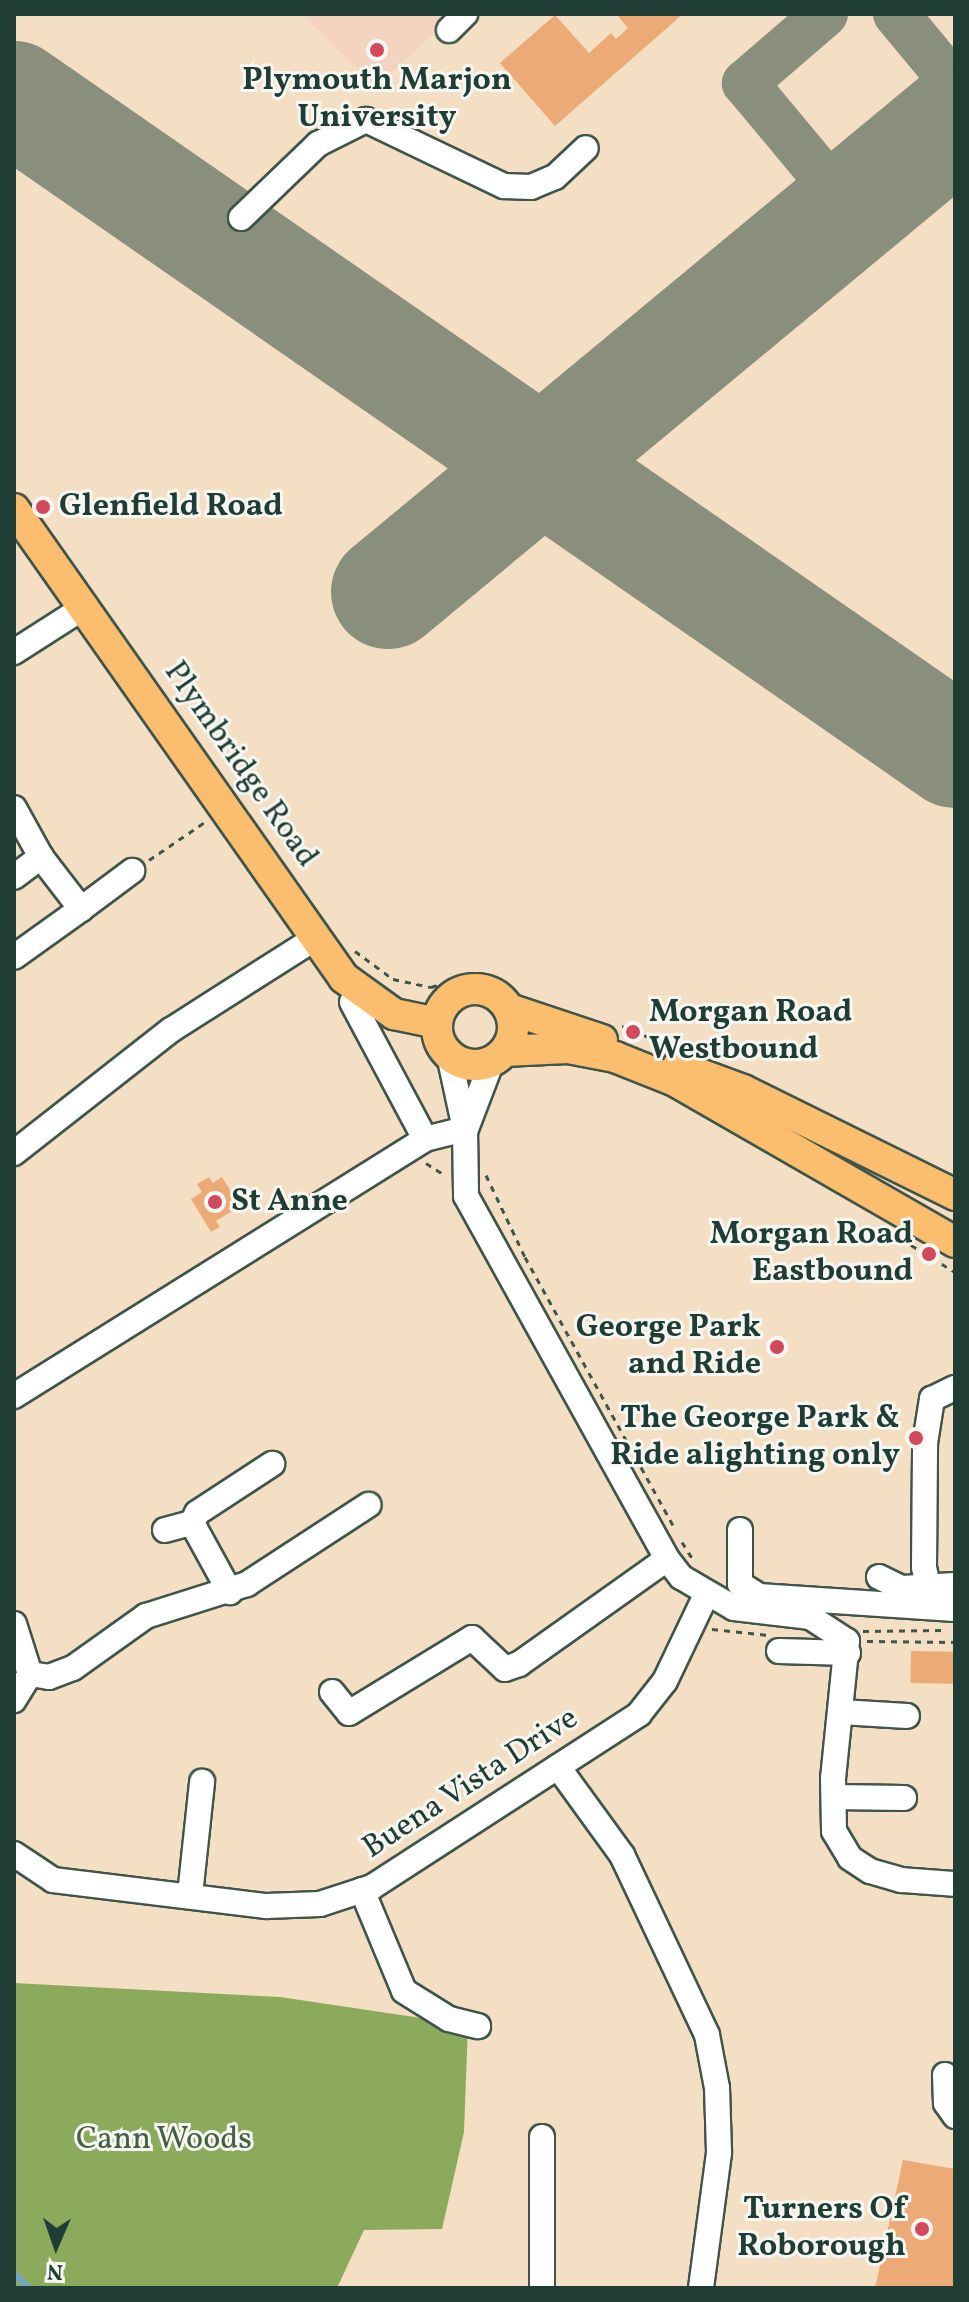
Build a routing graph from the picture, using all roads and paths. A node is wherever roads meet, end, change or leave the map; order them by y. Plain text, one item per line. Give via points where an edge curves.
1 (586, 148) dead end
2 (241, 218) dead end
3 (14, 509) edge
4 (86, 606) junction
5 (14, 652) edge
6 (14, 808) edge
7 (225, 808) junction
8 (41, 857) junction
9 (132, 871) joint
10 (14, 877) edge
11 (81, 909) junction
12 (317, 937) junction
13 (14, 957) edge
14 (352, 1002) dead end
15 (509, 1009) junction
16 (437, 1023) junction
17 (449, 1055) junction
18 (498, 1056) junction
19 (465, 1129) junction
20 (822, 1132) junction
21 (425, 1139) junction
22 (14, 1153) edge
23 (394, 1159) junction
24 (485, 1172) dead end
25 (955, 1195) edge
26 (466, 1196) junction
27 (955, 1215) edge
28 (955, 1242) edge
29 (955, 1388) edge
30 (14, 1396) edge
31 (272, 1464) dead end
32 (368, 1505) dead end
33 (192, 1523) junction
34 (675, 1527) dead end
35 (165, 1530) dead end
36 (740, 1530) dead end
37 (677, 1559) junction
38 (879, 1577) dead end
39 (928, 1586) junction
40 (230, 1592) junction
41 (706, 1595) junction
42 (954, 1604) edge
43 (810, 1617) junction
44 (14, 1624) edge
45 (955, 1642) edge
46 (848, 1647) junction
47 (779, 1651) dead end
48 (30, 1674) junction
49 (332, 1692) dead end
50 (14, 1700) edge
51 (841, 1712) junction
52 (907, 1716) dead end
53 (558, 1767) junction
54 (202, 1782) dead end
55 (834, 1797) junction
56 (904, 1798) dead end
57 (14, 1854) edge
58 (955, 1884) edge
59 (362, 1890) junction
60 (190, 1895) junction
61 (478, 2026) dead end
62 (945, 2075) dead end
63 (955, 2116) edge
64 (542, 2137) dead end
65 (542, 2288) edge
66 (701, 2288) edge

1 - 2 street via 555,177 531,187 504,186 366,120 318,144
3 - 4 main road, Plymbridge Road
4 - 5 street
4 - 7 main road, Plymbridge Road
6 - 8 street
7 - 9 path
7 - 12 main road, Plymbridge Road
8 - 10 street
8 - 11 street
9 - 11 street
11 - 13 street
12 - 16 main road, Plymbridge Road via 344,978 394,1014
12 - 22 street via 171,1030
14 - 21 street
15 - 16 main road via 489,992 460,992 449,999
15 - 18 main road via 513,1026
15 - 20 main road via 743,1090
16 - 17 main road
17 - 18 main road via 464,1063
17 - 19 street
18 - 19 street
18 - 28 main road via 568,1048 615,1057 675,1081
19 - 21 street
19 - 26 street
20 - 25 main road
20 - 27 main road
21 - 23 street
23 - 26 path via 428,1163
23 - 30 street
24 - 34 path via 525,1257
26 - 37 street
29 - 39 street via 932,1399 926,1414
31 - 33 street via 197,1513
32 - 40 street
33 - 35 street
33 - 40 street
36 - 42 street via 740,1584 759,1596
37 - 41 street
37 - 49 street via 519,1664 505,1669 472,1638 349,1713
38 - 39 street via 902,1588
39 - 42 street
40 - 48 street via 146,1616 73,1668 49,1677
41 - 43 street via 734,1608
41 - 53 street, Buena Vista Drive via 665,1681 639,1714
42 - 43 street
43 - 46 street
44 - 48 street
45 - 46 path
46 - 47 street
46 - 51 street
48 - 50 street
51 - 52 street
51 - 55 street
53 - 59 street, Buena Vista Drive via 422,1858
53 - 66 street via 622,1855 707,2035 717,2088 719,2153
54 - 60 street
55 - 56 street
55 - 58 street via 834,1831 850,1858 870,1871 902,1880
57 - 60 street, Buena Vista Drive via 53,1880
59 - 60 street, Buena Vista Drive via 320,1904 266,1906
59 - 61 street via 404,1991 449,2019
62 - 63 street via 946,2103
64 - 65 street

